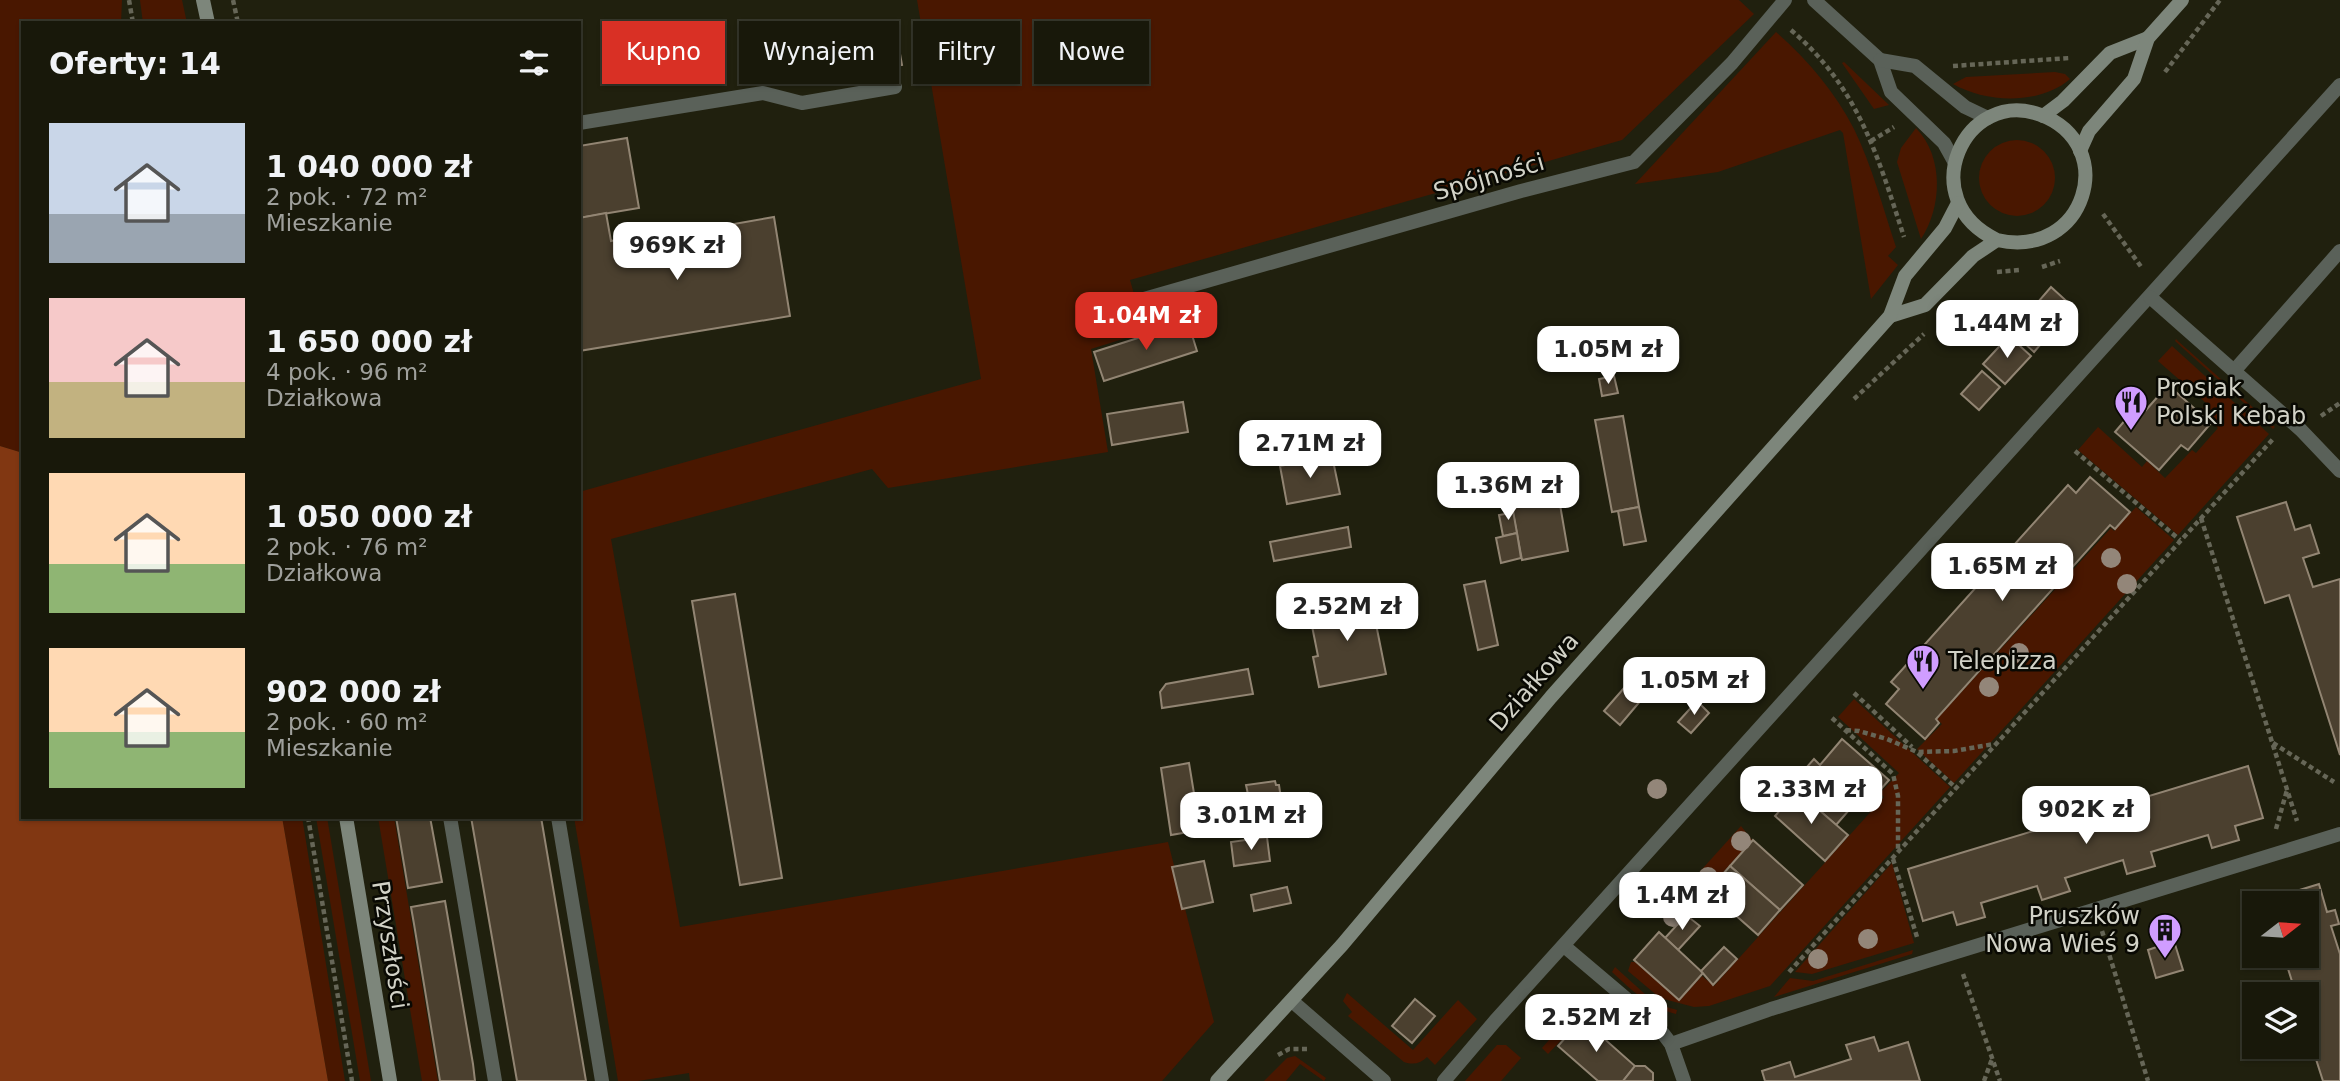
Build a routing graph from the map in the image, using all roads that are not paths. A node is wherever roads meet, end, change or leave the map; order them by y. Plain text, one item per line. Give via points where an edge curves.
1 (203, 0) edge
2 (1785, 0) edge
3 (1814, 0) edge
4 (2182, 0) edge
5 (208, 21) edge
6 (2148, 38) junction
7 (1880, 60) junction
8 (2340, 85) edge
9 (895, 87) dead end
10 (2043, 116) junction
11 (1988, 118) junction
12 (581, 123) edge
13 (2080, 151) junction
14 (1954, 161) junction
15 (1958, 203) junction
16 (1997, 240) junction
17 (2340, 251) edge
18 (2154, 293) junction
19 (1143, 299) dead end
20 (1890, 316) junction
21 (2234, 371) junction
22 (2340, 471) edge
23 (346, 819) edge
24 (450, 819) edge
25 (558, 819) edge
26 (2340, 834) edge
27 (1564, 946) junction
28 (1292, 1001) junction
29 (1671, 1044) junction
30 (390, 1081) edge
31 (495, 1081) edge
32 (602, 1081) edge
33 (1217, 1081) edge
34 (1384, 1081) edge
35 (1444, 1081) edge
36 (1684, 1081) edge

1 - 5 street
2 - 19 street, Spójności via 1732,64 1633,162
3 - 7 street
4 - 6 street
6 - 10 street via 2110,53
6 - 13 street via 2134,79 2089,131
7 - 11 street via 1915,66 1965,107
7 - 14 street via 1891,92 1944,143
8 - 18 street
9 - 12 street via 802,103 763,93
10 - 11 street via 2021,111
10 - 13 street via 2071,136
11 - 14 street via 1973,129
13 - 16 street via 2085,184 2081,201 2067,222 2031,243
14 - 15 street via 1952,182
15 - 16 street via 1973,225
15 - 20 street, Działkowa via 1945,228 1905,276
16 - 20 street via 1973,256 1925,305
17 - 21 street
18 - 21 street
18 - 27 street
20 - 28 street, Działkowa via 1552,695
21 - 22 street
23 - 30 street, Przyszłości
24 - 31 street
25 - 32 street
26 - 29 street via 1735,1020
27 - 29 street via 1655,1023
27 - 35 street
28 - 33 street, Działkowa
28 - 34 street
29 - 36 street

